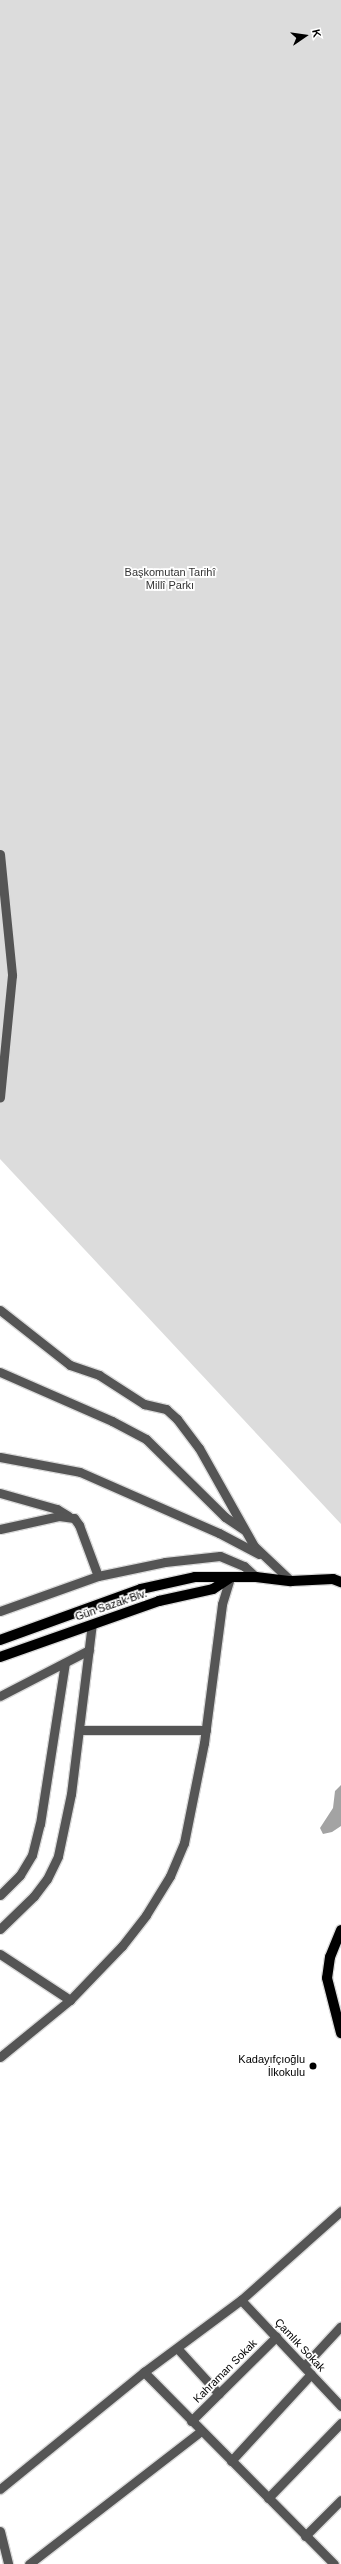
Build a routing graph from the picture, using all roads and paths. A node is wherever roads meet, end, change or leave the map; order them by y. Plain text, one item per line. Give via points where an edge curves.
1 (0, 854) edge
2 (0, 1097) edge
3 (0, 1310) edge
4 (0, 1372) edge
5 (0, 1457) edge
6 (0, 1493) edge
7 (68, 1516) junction
8 (0, 1529) edge
9 (244, 1530) junction
10 (266, 1557) junction
11 (98, 1576) junction
12 (230, 1578) junction
13 (256, 1578) junction
14 (338, 1579) edge
15 (291, 1581) junction
16 (0, 1611) edge
17 (92, 1624) junction
18 (0, 1640) edge
19 (89, 1650) junction
20 (0, 1657) edge
21 (65, 1663) junction
22 (0, 1696) edge
23 (81, 1730) junction
24 (206, 1730) junction
25 (0, 1895) edge
26 (0, 1929) edge
27 (341, 1930) edge
28 (0, 1954) edge
29 (70, 2000) junction
30 (341, 2033) edge
31 (0, 2057) edge
32 (341, 2211) edge
33 (241, 2300) junction
34 (341, 2326) edge
35 (276, 2337) junction
36 (177, 2348) junction
37 (304, 2366) junction
38 (144, 2372) junction
39 (311, 2374) junction
40 (219, 2394) junction
41 (341, 2406) edge
42 (191, 2422) junction
43 (341, 2422) edge
44 (201, 2431) junction
45 (231, 2461) junction
46 (0, 2489) edge
47 (268, 2498) junction
48 (341, 2500) edge
49 (0, 2532) edge
50 (305, 2536) junction
51 (8, 2564) edge
52 (29, 2564) edge
53 (334, 2564) edge

1 - 2 street via 12,975
3 - 9 street via 70,1365 99,1375 144,1404 166,1409 199,1448
4 - 9 street via 112,1421 146,1439 225,1517
5 - 10 street via 80,1472 219,1533
6 - 7 street via 57,1509
7 - 8 street
7 - 11 street via 74,1518 79,1525
9 - 10 street
10 - 15 street
11 - 13 street via 165,1562 220,1556 244,1566
11 - 16 street
12 - 13 main road, Gün Sazak Blv.
12 - 17 main road, Gün Sazak Blv. via 213,1589 159,1601
12 - 18 main road, Gün Sazak Blv. via 195,1577 142,1589
12 - 24 street via 222,1604
13 - 15 main road, Gün Sazak Blv.
14 - 15 main road, Gün Sazak Blv.
17 - 19 street
17 - 20 main road, Gün Sazak Blv.
19 - 21 street
19 - 23 street
21 - 22 street
21 - 25 street via 40,1824 32,1855 20,1875
23 - 24 street
23 - 26 street via 58,1856 47,1879 34,1896
24 - 29 street via 184,1843 170,1876 146,1915 122,1946
27 - 30 main road via 330,1957 327,1978
28 - 29 street
29 - 31 street
32 - 33 street
33 - 35 street, Çamlık Sokak
33 - 36 street
34 - 37 street
35 - 37 street, Çamlık Sokak
35 - 40 street, Kahraman Sokak
36 - 38 street
36 - 40 street
37 - 39 street, Çamlık Sokak
38 - 42 street
38 - 46 street
39 - 41 street, Çamlık Sokak
39 - 45 street
40 - 42 street, Kahraman Sokak
42 - 44 street
43 - 47 street
44 - 45 street
44 - 52 street
45 - 47 street
47 - 50 street
48 - 50 street
49 - 51 street
50 - 53 street

